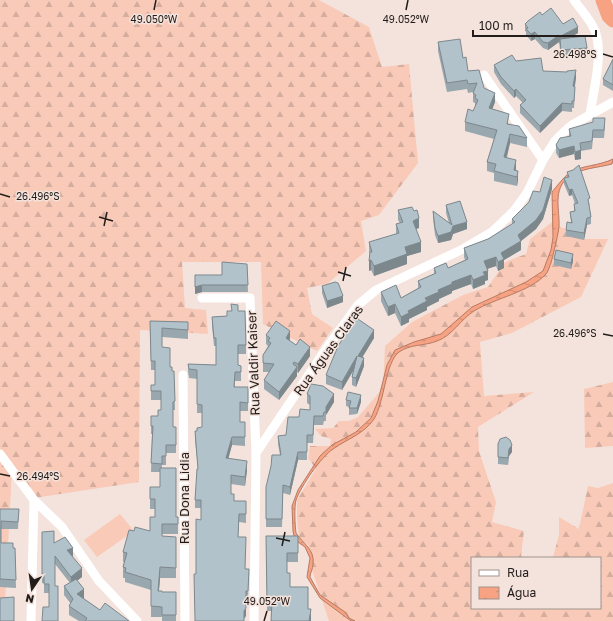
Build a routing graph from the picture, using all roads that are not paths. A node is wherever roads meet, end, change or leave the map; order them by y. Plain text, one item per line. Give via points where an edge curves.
1 (574, 0) edge
2 (484, 75) dead end
3 (613, 102) edge
4 (590, 115) junction
5 (543, 160) junction
6 (202, 298) dead end
7 (183, 375) dead end
8 (256, 453) junction
9 (0, 454) edge
10 (34, 500) junction
11 (31, 621) edge
12 (137, 621) edge
13 (185, 621) edge
14 (254, 621) edge

1 - 4 street via 594,29 598,42
2 - 5 street
3 - 4 street, Rua Águas Claras
4 - 5 street, Rua Águas Claras via 564,132
5 - 8 street, Rua Águas Claras via 527,193 514,211 492,232 463,249 376,290 358,305
6 - 8 street, Rua Valdir Kaiser via 250,298
7 - 13 street, Rua Dona Lidia
8 - 14 street
9 - 10 street
10 - 11 street
10 - 12 street via 62,527 99,581

